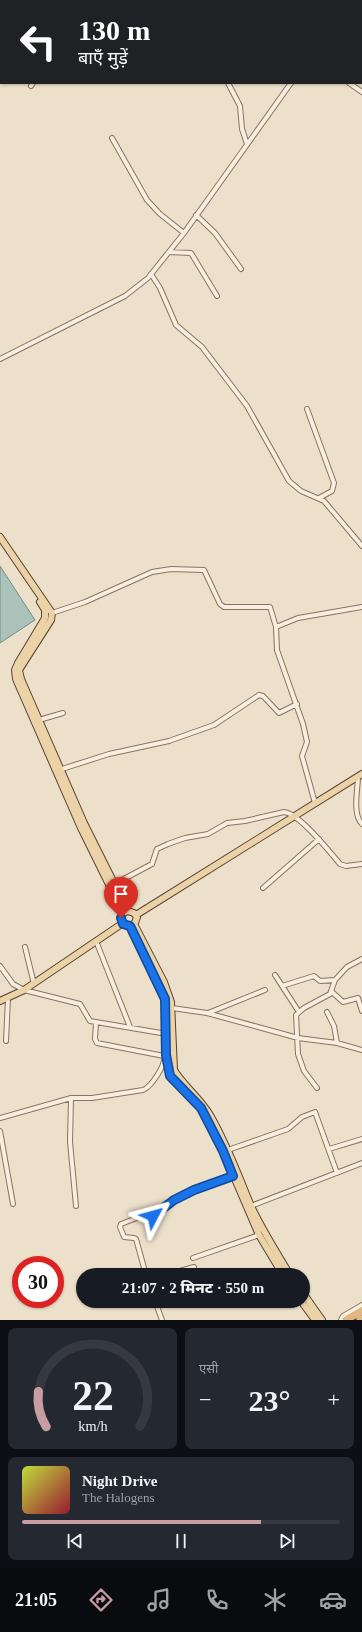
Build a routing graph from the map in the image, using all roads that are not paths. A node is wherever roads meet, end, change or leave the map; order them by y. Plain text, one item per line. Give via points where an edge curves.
1 (229, 84) edge
2 (290, 84) edge
3 (351, 84) edge
4 (362, 92) edge
5 (112, 138) dead end
6 (248, 144) junction
7 (196, 215) junction
8 (184, 233) junction
9 (169, 252) junction
10 (241, 269) dead end
11 (151, 274) junction
12 (217, 296) dead end
13 (0, 359) edge
14 (308, 409) dead end
15 (320, 498) junction
16 (0, 537) edge
17 (0, 542) edge
18 (362, 546) edge
19 (362, 607) edge
20 (52, 613) junction
21 (276, 627) junction
22 (297, 704) junction
23 (63, 713) dead end
24 (39, 720) junction
25 (62, 769) junction
26 (360, 775) edge
27 (315, 802) junction
28 (294, 816) junction
29 (362, 824) edge
30 (319, 839) junction
31 (362, 864) edge
32 (120, 881) dead end
33 (263, 888) dead end
34 (126, 912) junction
35 (136, 914) junction
36 (123, 924) junction
37 (132, 925) junction
38 (96, 941) junction
39 (25, 947) dead end
40 (362, 959) edge
41 (0, 966) edge
42 (275, 975) dead end
43 (335, 980) junction
44 (34, 984) junction
45 (282, 986) junction
46 (24, 990) junction
47 (265, 990) dead end
48 (331, 991) junction
49 (8, 998) junction
50 (0, 1001) edge
51 (172, 1008) junction
52 (362, 1011) edge
53 (299, 1012) junction
54 (327, 1012) dead end
55 (207, 1013) junction
56 (96, 1023) junction
57 (130, 1027) junction
58 (167, 1034) junction
59 (298, 1038) junction
60 (6, 1041) dead end
61 (337, 1043) junction
62 (362, 1050) edge
63 (317, 1088) dead end
64 (71, 1098) junction
65 (0, 1118) edge
66 (0, 1131) edge
67 (362, 1139) edge
68 (329, 1149) junction
69 (228, 1150) junction
70 (362, 1163) edge
71 (337, 1173) junction
72 (233, 1176) junction
73 (13, 1204) dead end
74 (76, 1206) dead end
75 (251, 1206) junction
76 (259, 1235) junction
77 (194, 1258) dead end
78 (194, 1267) dead end
79 (144, 1268) edge
80 (190, 1268) edge
81 (279, 1268) edge
82 (286, 1268) edge
83 (310, 1303) edge
84 (362, 1305) edge
85 (158, 1308) edge
86 (306, 1308) edge
87 (362, 1311) edge
88 (162, 1320) edge
89 (315, 1320) edge
90 (322, 1320) edge
91 (341, 1320) edge
92 (346, 1320) edge

1 - 6 street via 240,106 242,129
2 - 6 street
3 - 4 street
5 - 8 street via 147,200
6 - 7 street
7 - 8 street
7 - 10 street via 215,233
8 - 9 street
9 - 11 street
9 - 12 street via 191,253
11 - 13 street via 124,296
11 - 15 street via 176,325 202,347 247,406 289,481 301,491
14 - 15 street via 334,483 332,491
15 - 18 street
16 - 20 main road
17 - 34 main road via 42,604 46,616 18,663 15,670 16,679 81,828
19 - 21 street via 298,618
20 - 21 street via 85,602 152,572 171,569 202,570 206,572 222,606 270,607
20 - 24 main road via 51,620 19,670
21 - 22 street via 277,650
22 - 25 street via 279,713 259,695 208,727 169,741 109,754
22 - 27 street via 306,742 302,756
23 - 24 street
24 - 25 main road
25 - 34 main road
26 - 27 main road
26 - 29 street via 357,812
27 - 28 main road
28 - 30 street
28 - 32 street via 284,812 227,823 208,834 168,844 157,849 152,864
28 - 35 main road
30 - 31 street via 343,866
30 - 33 street
34 - 35 main road
34 - 36 main road via 121,918
35 - 37 main road via 136,920
36 - 37 main road
36 - 38 main road
37 - 51 main road via 164,982
37 - 58 main road via 165,999
38 - 44 main road
38 - 57 street
39 - 44 street
40 - 43 street via 346,967
41 - 46 street via 13,984
42 - 45 street
43 - 45 street via 320,981 314,976
43 - 48 street
44 - 46 main road
45 - 53 street
46 - 49 main road
46 - 56 street via 80,1004 88,1019
47 - 55 street
48 - 52 street via 343,1002 358,998
48 - 53 street
49 - 50 main road
49 - 60 street
51 - 55 street
51 - 69 main road via 174,1070 210,1114
53 - 59 street via 296,1018
54 - 61 street via 334,1026
55 - 59 street
56 - 57 street
56 - 64 street via 95,1039 98,1043 163,1055 164,1062 146,1089 92,1098
57 - 58 street
58 - 72 main road via 170,1076 201,1108
59 - 61 street
59 - 63 street via 297,1049 302,1067
61 - 62 street
64 - 65 street
64 - 74 street via 70,1142
66 - 73 street
67 - 68 street
68 - 69 street via 313,1111 288,1129
68 - 71 street
69 - 75 main road
70 - 71 street
71 - 75 street
72 - 76 main road
72 - 79 street via 174,1200 153,1216 139,1217 121,1224 124,1237 136,1240
75 - 82 main road
76 - 77 street
76 - 81 main road
78 - 80 street
83 - 90 main road
84 - 91 street via 343,1316
85 - 88 street
86 - 89 main road
87 - 92 highway

